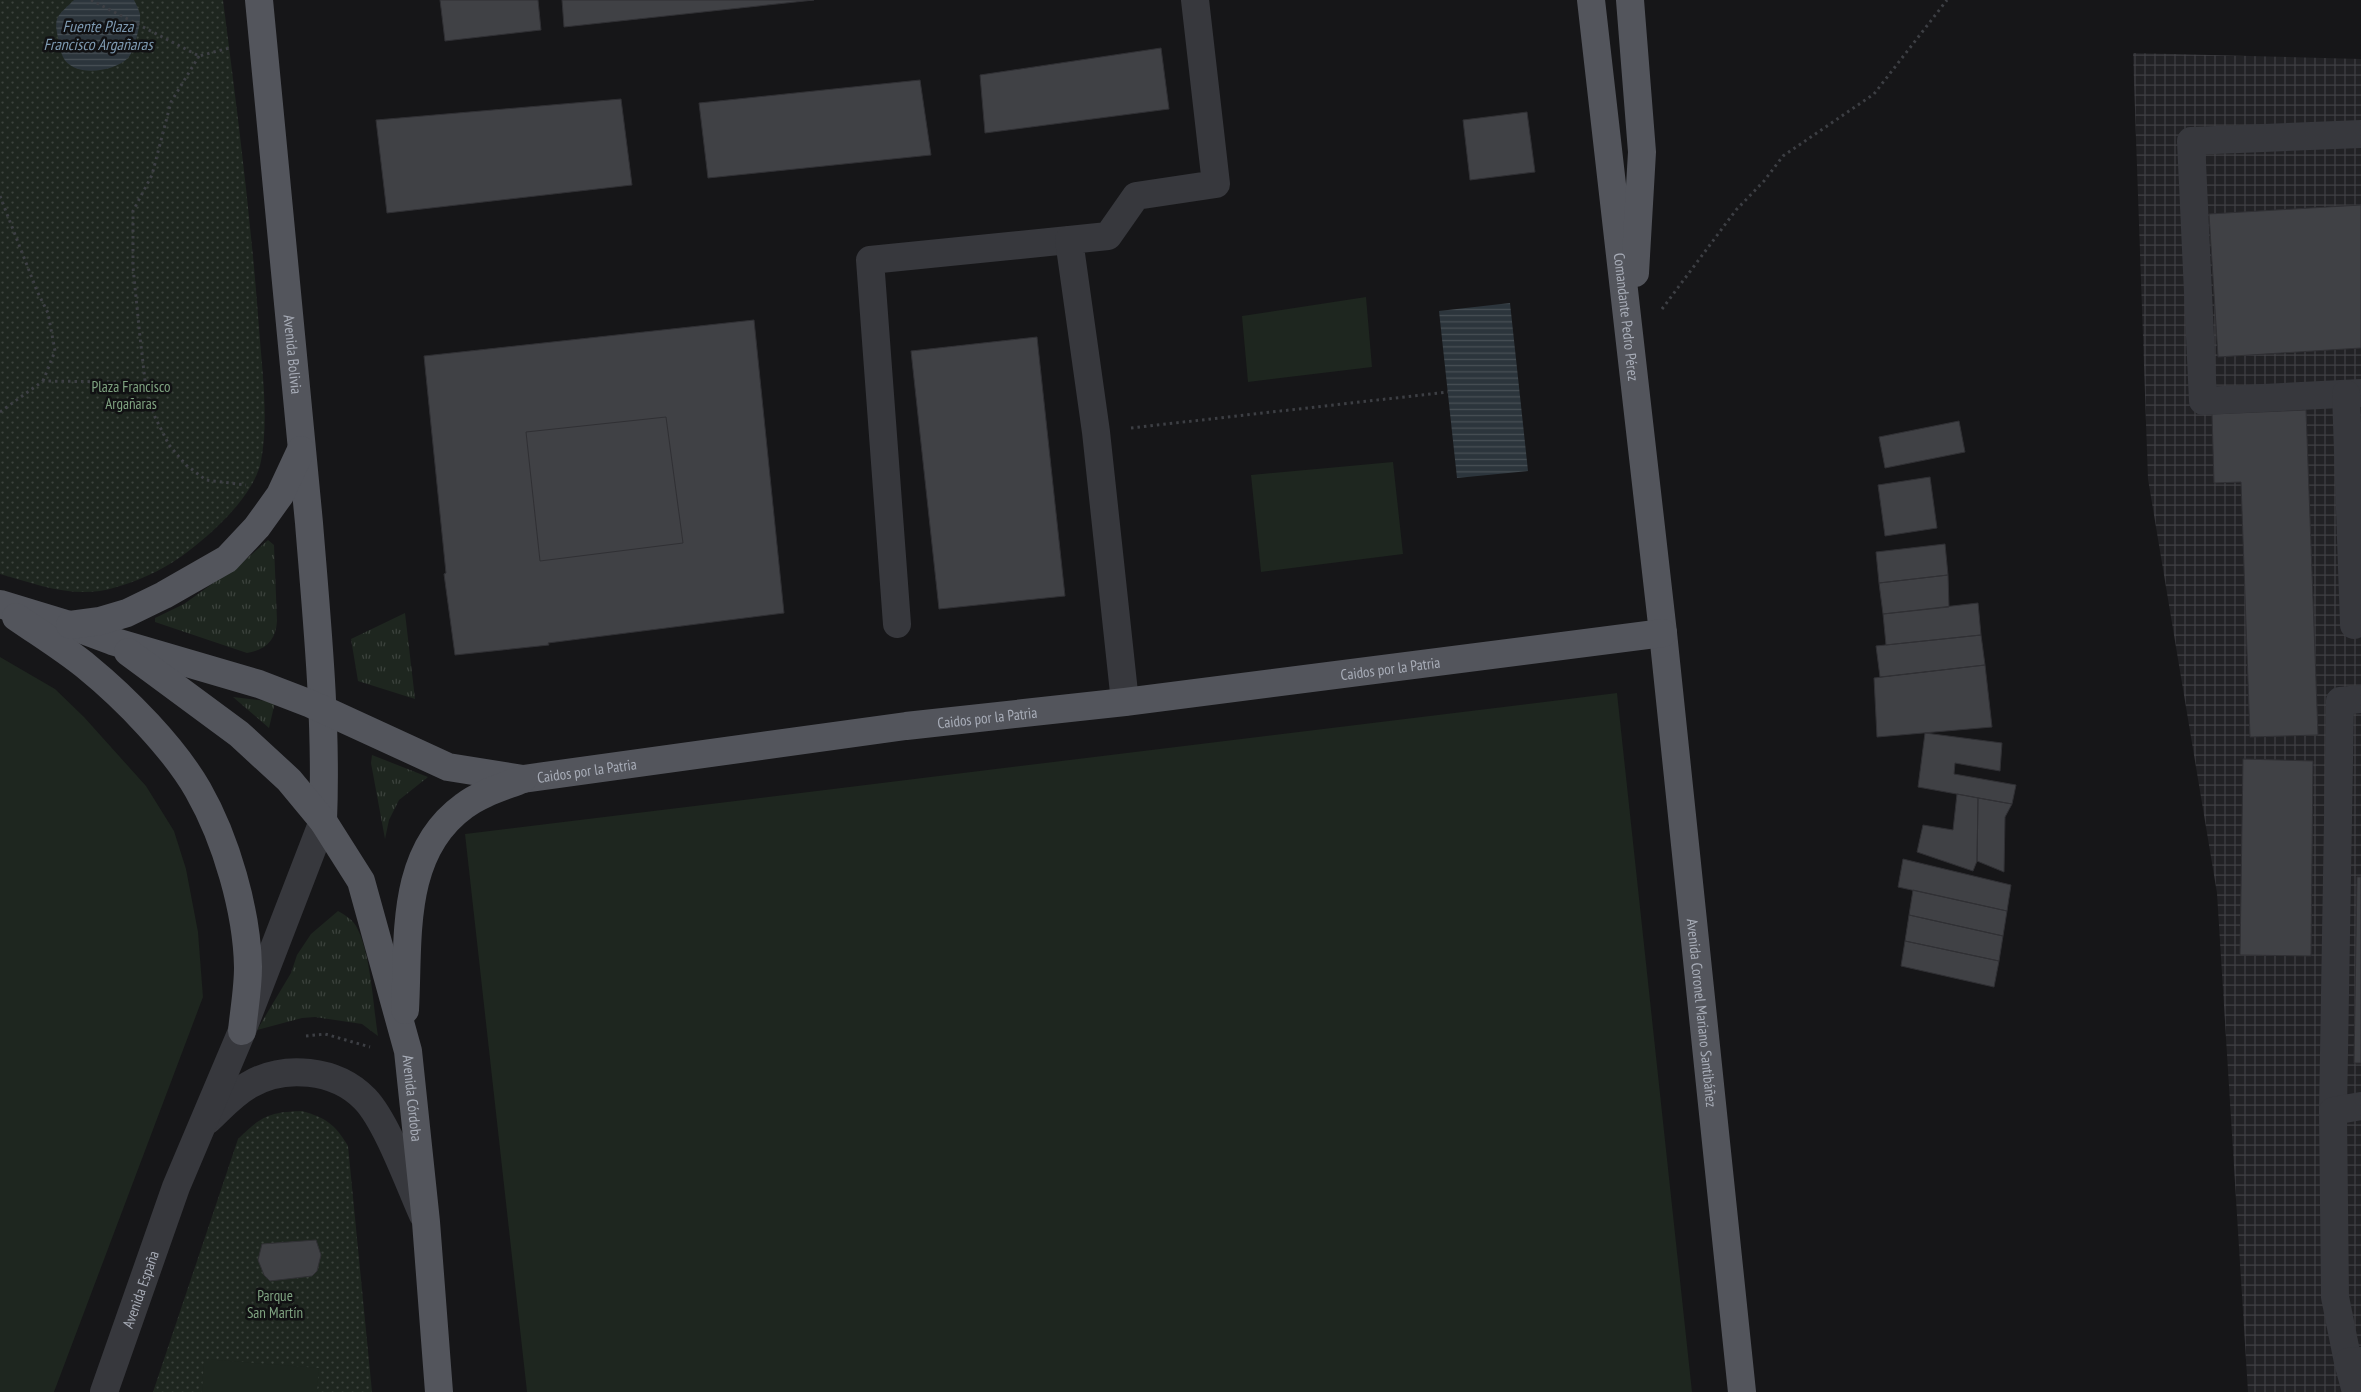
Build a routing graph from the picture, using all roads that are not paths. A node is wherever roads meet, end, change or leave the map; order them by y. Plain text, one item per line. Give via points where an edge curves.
1 (259, 0) edge
2 (1195, 0) edge
3 (1591, 0) edge
4 (1630, 0) edge
5 (2361, 134) edge
6 (1070, 240) junction
7 (1631, 350) junction
8 (2354, 394) edge
9 (302, 446) junction
10 (0, 606) edge
11 (896, 624) dead end
12 (69, 625) junction
13 (2354, 625) dead end
14 (1664, 633) junction
15 (112, 641) junction
16 (2361, 699) edge
17 (1125, 702) junction
18 (324, 710) junction
19 (523, 779) junction
20 (324, 820) junction
21 (404, 1031) junction
22 (242, 1032) junction
23 (2361, 1106) edge
24 (2333, 1111) junction
25 (176, 1186) junction
26 (426, 1222) junction
27 (2355, 1362) edge
28 (104, 1392) edge
29 (439, 1392) edge
30 (1742, 1392) edge
31 (2356, 1392) edge

1 - 9 main road, Avenida Bolivia
2 - 6 street via 1216,184 1136,196 1108,236
3 - 7 main road, Comandante Pedro Pérez
4 - 7 main road via 1642,152
5 - 8 street via 2191,141 2203,401
6 - 11 street via 870,260
6 - 17 street via 1096,432
7 - 14 main road, Comandante Pedro Pérez
8 - 13 street
9 - 12 main road via 280,495 227,559 127,613
9 - 18 main road, Avenida Bolivia
10 - 12 main road
10 - 22 main road via 87,667 161,740 198,790 215,827 237,891 248,967
12 - 15 main road
14 - 17 main road, Caidos por la Patria
14 - 30 main road, Avenida Coronel Mariano Santibáñez
15 - 18 main road, Caidos por la Patria via 259,684
15 - 20 main road, Avenida Córdoba via 239,734 288,780
16 - 24 street via 2340,701
17 - 19 main road, Caidos por la Patria via 906,726
18 - 19 main road, Caidos por la Patria via 448,767
18 - 20 main road, Avenida Bolivia
19 - 21 main road via 477,797 464,806 438,831 424,854 410,898
20 - 21 main road, Avenida Córdoba via 361,881
20 - 22 street
21 - 26 main road, Avenida Córdoba
22 - 25 street
23 - 24 street
24 - 27 street via 2334,1298
25 - 26 street via 206,1123 248,1085 269,1076 299,1072 328,1076 347,1084 366,1099 383,1126
25 - 28 street, Avenida España
26 - 29 main road, Avenida Córdoba
27 - 31 street

